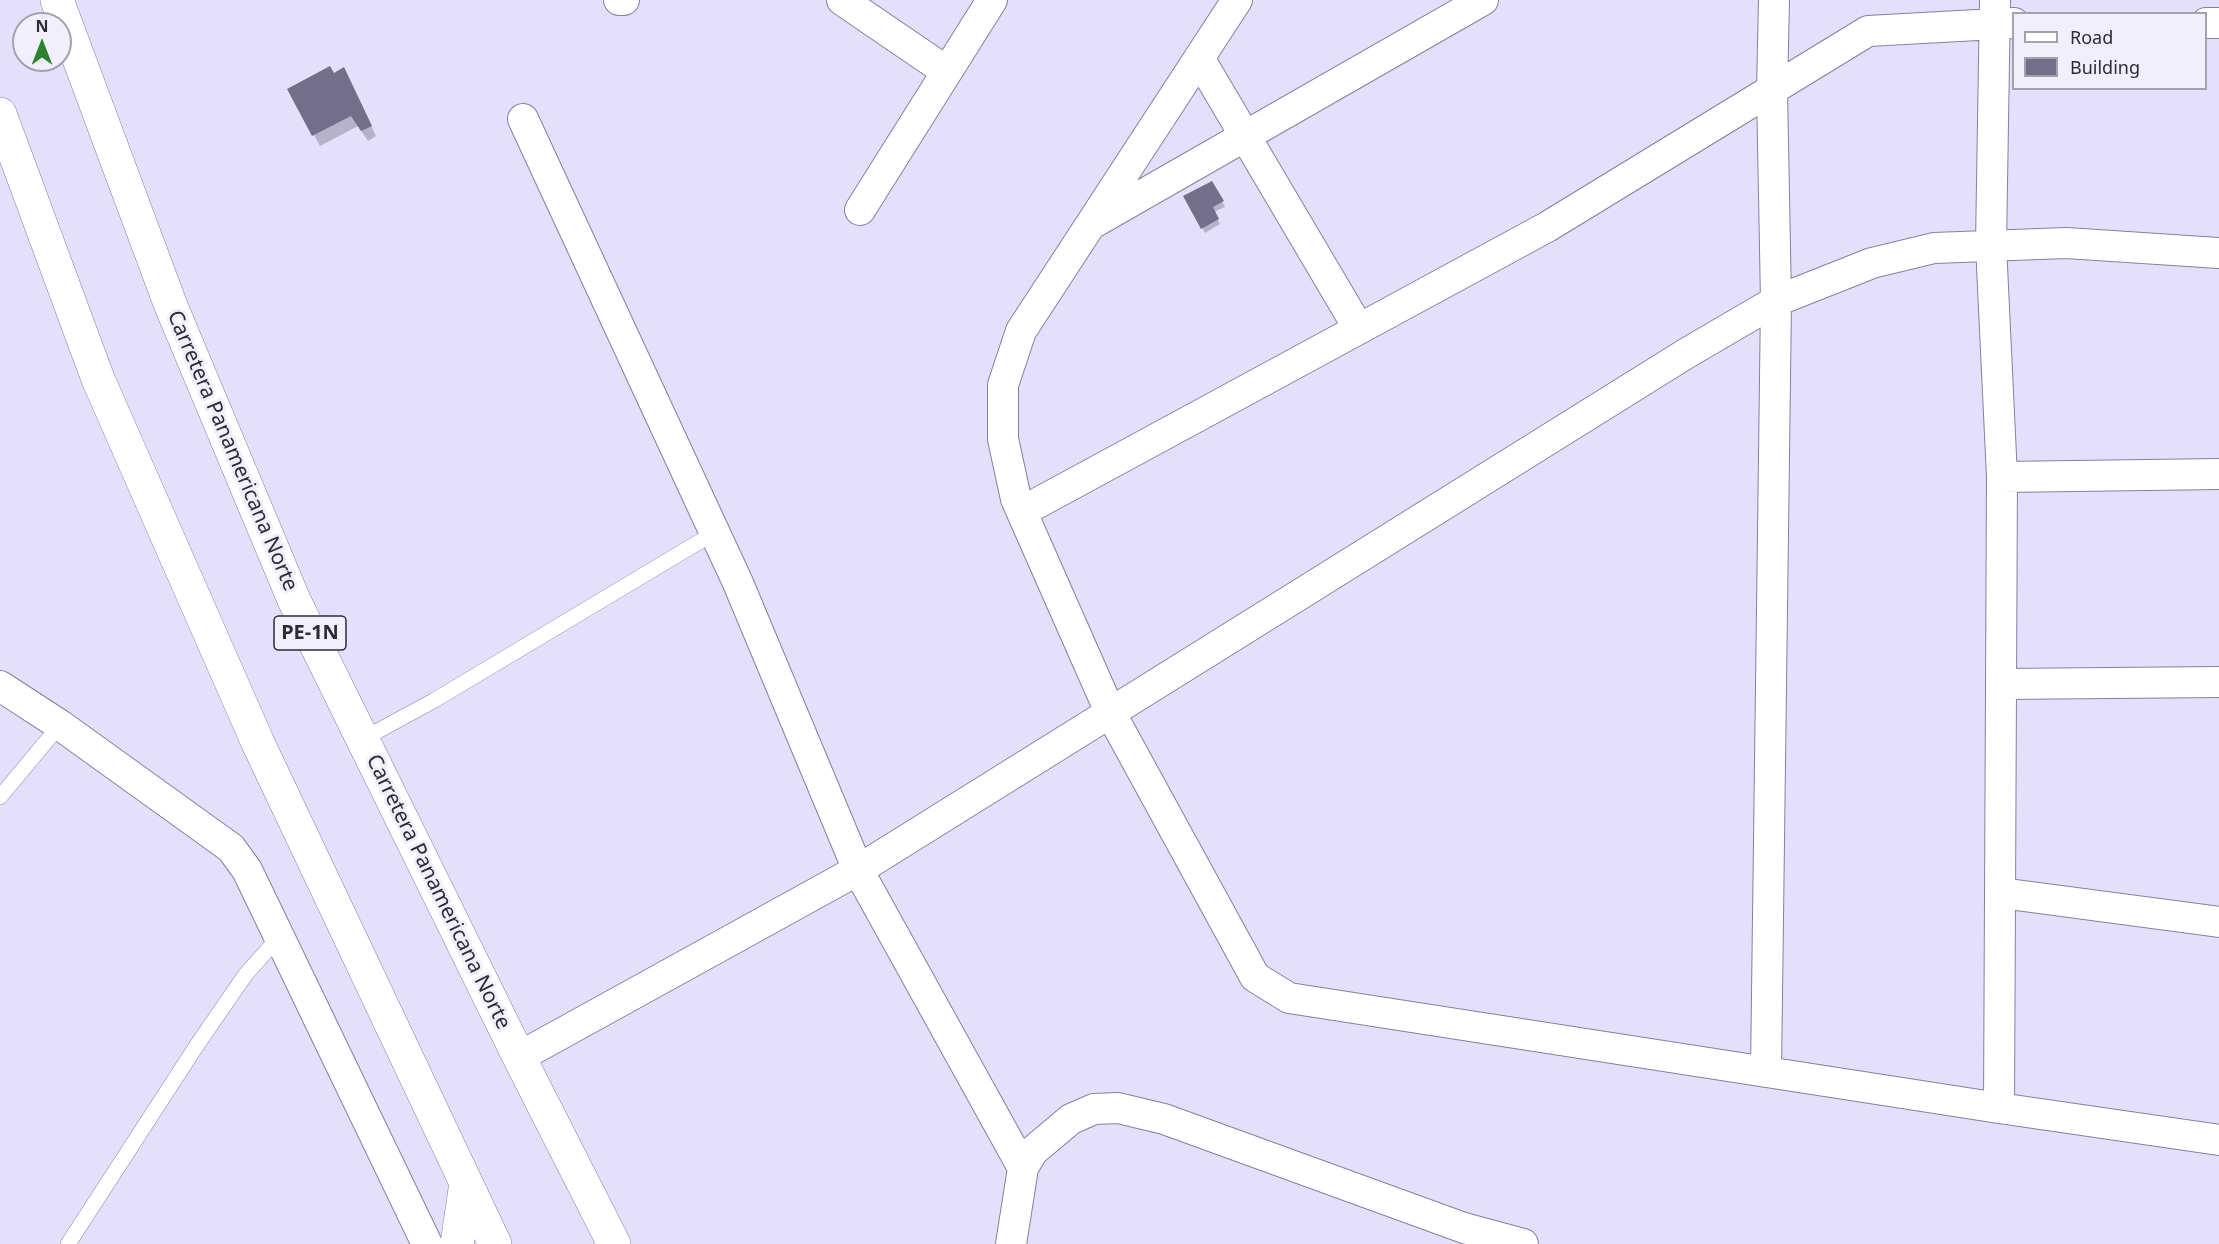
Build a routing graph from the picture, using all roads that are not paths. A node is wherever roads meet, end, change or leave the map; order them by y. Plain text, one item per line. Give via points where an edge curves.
1 (57, 0) edge
2 (619, 0) edge
3 (624, 0) edge
4 (842, 0) edge
5 (992, 0) edge
6 (1237, 0) edge
7 (1483, 0) edge
8 (1774, 0) edge
9 (2001, 16) edge
10 (1199, 58) junction
11 (946, 71) junction
12 (1772, 90) junction
13 (0, 114) edge
14 (523, 119) dead end
15 (1247, 136) junction
16 (860, 210) dead end
17 (1090, 225) junction
18 (1991, 245) junction
19 (2219, 253) edge
20 (1776, 301) junction
21 (1359, 329) junction
22 (2219, 474) edge
23 (2002, 477) junction
24 (1023, 511) junction
25 (714, 532) junction
26 (2219, 682) edge
27 (2002, 684) junction
28 (0, 686) edge
29 (1110, 712) junction
30 (60, 725) junction
31 (363, 739) junction
32 (0, 797) edge
33 (858, 870) junction
34 (2001, 892) junction
35 (2219, 922) edge
36 (280, 936) junction
37 (519, 1057) junction
38 (1766, 1072) junction
39 (1999, 1108) junction
40 (2219, 1140) edge
41 (1023, 1167) junction
42 (466, 1183) junction
43 (68, 1244) edge
44 (427, 1244) edge
45 (457, 1244) edge
46 (495, 1244) edge
47 (614, 1244) edge
48 (1011, 1244) edge
49 (1523, 1244) edge

1 - 31 highway, Carretera Panamericana Norte / PE-1N via 176,317 294,600
2 - 3 street
4 - 11 street
5 - 11 street
6 - 10 street
7 - 15 street
8 - 12 street
9 - 12 street via 1868,31
9 - 18 street
10 - 15 street
10 - 17 street
11 - 16 street
12 - 20 street
12 - 21 street via 1547,227
13 - 42 highway via 102,390 258,743
14 - 25 street
15 - 17 street
15 - 21 street
17 - 24 street via 1021,331 1003,385 1003,439 1016,499
18 - 19 street via 2066,243
18 - 20 street via 1934,248 1872,263
18 - 23 street
20 - 29 street
20 - 38 street
21 - 24 street
22 - 23 street
23 - 27 street
24 - 29 street
25 - 31 lane
25 - 33 street
26 - 27 street
27 - 34 street
28 - 30 street
29 - 33 street
29 - 38 street via 1255,977 1289,998
30 - 32 lane
30 - 36 street via 231,848 248,870
31 - 37 highway, Carretera Panamericana Norte / PE-1N
33 - 37 street
33 - 41 street
34 - 35 street
34 - 39 street
36 - 43 lane via 246,974 197,1045
36 - 44 street
37 - 47 highway, Carretera Panamericana Norte / PE-1N
38 - 39 street
39 - 40 street
41 - 48 street
41 - 49 street via 1033,1151 1071,1119 1094,1109 1118,1108 1164,1119 1464,1228
42 - 45 highway
42 - 46 highway

